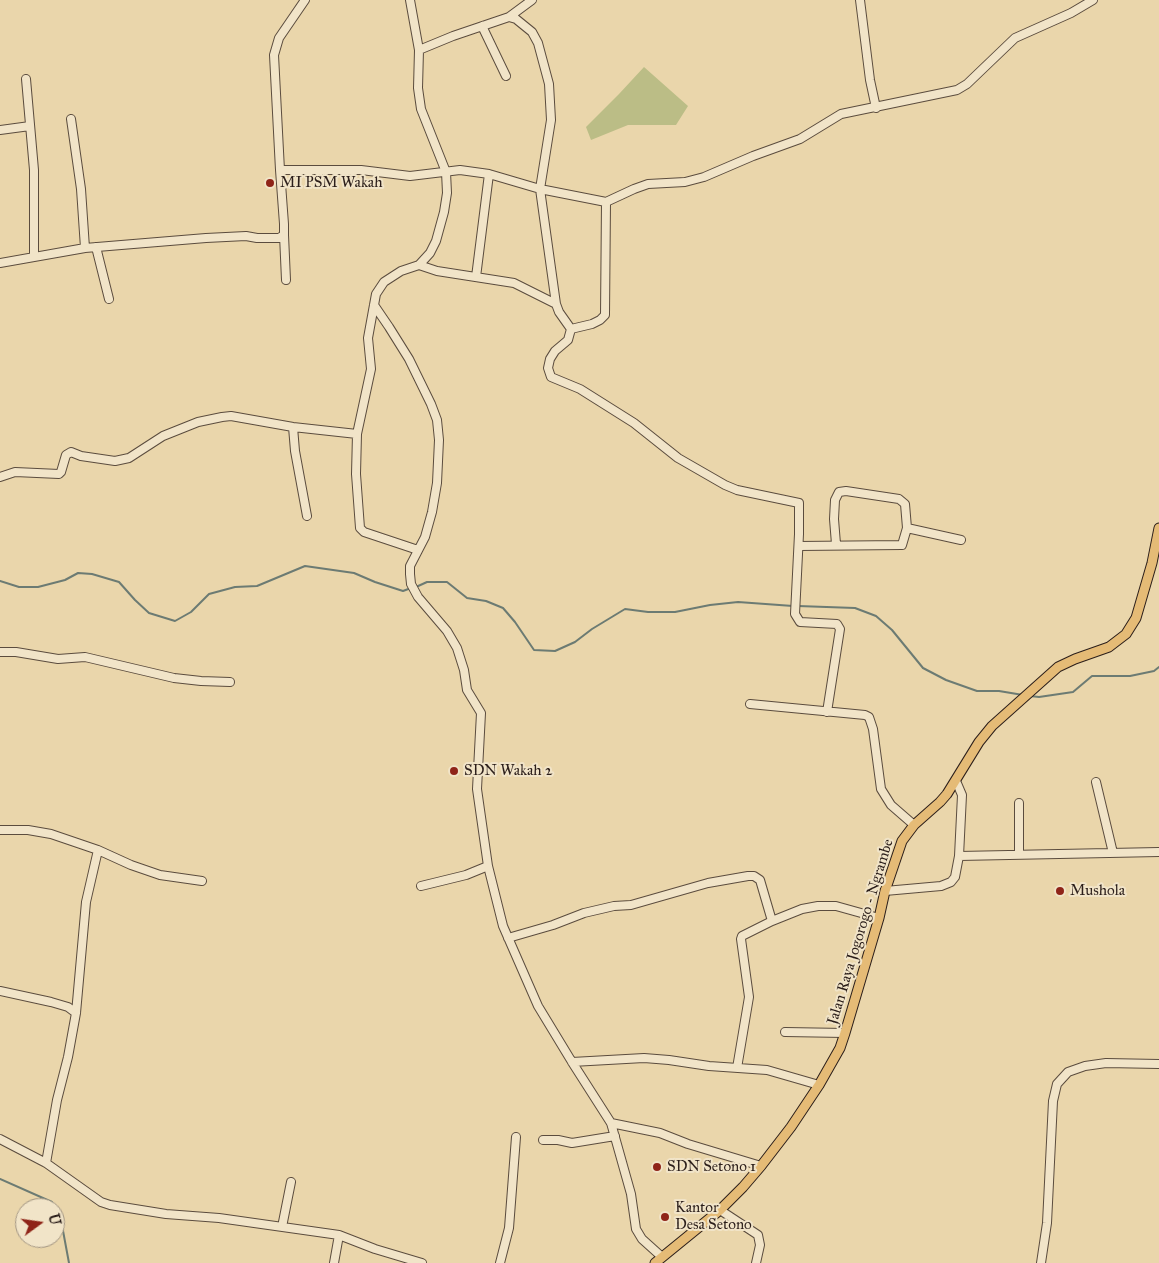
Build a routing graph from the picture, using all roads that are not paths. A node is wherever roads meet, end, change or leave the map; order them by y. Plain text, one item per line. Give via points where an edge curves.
1 (305, 0) edge
2 (410, 0) edge
3 (532, 0) edge
4 (860, 0) edge
5 (1093, 0) edge
6 (509, 17) junction
7 (482, 26) junction
8 (419, 50) junction
9 (506, 76) dead end
10 (26, 79) dead end
11 (876, 108) junction
12 (71, 119) dead end
13 (30, 126) junction
14 (0, 130) edge
15 (280, 170) junction
16 (446, 172) junction
17 (489, 174) junction
18 (540, 189) junction
19 (606, 202) junction
20 (284, 235) junction
21 (85, 248) junction
22 (96, 248) junction
23 (34, 256) junction
24 (0, 263) edge
25 (419, 265) junction
26 (476, 277) junction
27 (286, 280) dead end
28 (109, 299) dead end
29 (556, 304) junction
30 (374, 305) junction
31 (571, 329) junction
32 (293, 427) junction
33 (357, 434) junction
34 (0, 477) edge
35 (306, 516) dead end
36 (907, 528) junction
37 (1159, 528) edge
38 (961, 540) dead end
39 (836, 544) junction
40 (799, 546) junction
41 (418, 550) junction
42 (0, 652) edge
43 (230, 682) dead end
44 (750, 704) dead end
45 (827, 712) junction
46 (956, 781) junction
47 (1096, 782) dead end
48 (1019, 803) dead end
49 (914, 825) junction
50 (0, 830) edge
51 (98, 850) junction
52 (1159, 852) edge
53 (1113, 853) junction
54 (1019, 854) junction
55 (959, 856) junction
56 (488, 866) junction
57 (202, 881) dead end
58 (422, 886) dead end
59 (885, 891) junction
60 (879, 918) junction
61 (772, 921) junction
62 (508, 938) junction
63 (0, 991) edge
64 (76, 1013) junction
65 (785, 1032) dead end
66 (845, 1033) junction
67 (572, 1062) junction
68 (1159, 1064) edge
69 (737, 1068) junction
70 (819, 1085) junction
71 (611, 1123) junction
72 (615, 1136) junction
73 (516, 1137) dead end
74 (0, 1138) edge
75 (543, 1140) dead end
76 (46, 1163) junction
77 (761, 1166) junction
78 (291, 1182) dead end
79 (720, 1210) junction
80 (282, 1227) junction
81 (339, 1235) junction
82 (659, 1260) edge
83 (334, 1263) edge
84 (422, 1263) edge
85 (500, 1263) edge
86 (756, 1263) edge
87 (1040, 1263) edge

1 - 15 street via 279,38 274,55
2 - 8 street
3 - 6 street
4 - 11 street
5 - 11 street via 1016,38 958,90
6 - 7 street
6 - 18 street via 532,32 549,84 551,120
7 - 8 street
7 - 9 street
8 - 16 street via 421,109
10 - 13 street
11 - 19 street via 834,117 800,138 704,177 685,182 648,184
12 - 21 street
13 - 14 street
13 - 23 street via 34,170
15 - 16 street via 361,170 410,176
15 - 20 street
16 - 17 street via 460,170
16 - 25 street via 447,193 436,241
17 - 18 street
17 - 26 street
18 - 19 street
18 - 29 street
19 - 31 street via 605,315 592,324
20 - 22 street via 279,238 206,238
20 - 27 street
21 - 22 street
21 - 23 street
22 - 28 street
23 - 24 street
25 - 26 street
25 - 30 street via 384,282 376,294
26 - 29 street via 514,283
29 - 31 street
30 - 33 street via 368,338 370,369
30 - 41 street via 409,359 437,420 437,483 426,537
31 - 40 street via 568,340 550,359 551,377 588,394 634,423 678,458 725,485 797,502
32 - 33 street
32 - 34 street via 231,416 212,418 163,436 129,458 115,461 71,452 66,455 58,474 15,472
32 - 35 street
33 - 41 street via 360,528
36 - 38 street
36 - 39 street via 902,545
36 - 39 street via 904,501 839,492 835,500
37 - 46 main road, Jalan Raya Jogorogo - Ngrambe via 1136,618 1126,634 1109,647 1058,667 992,726
39 - 40 street
40 - 45 street via 797,618 804,623 837,624 840,629
41 - 56 street via 410,566 412,584 418,597 457,648 467,690 481,713 477,789
42 - 43 street via 58,658 85,657 174,678
44 - 45 street
45 - 49 street via 865,715 871,719 881,789 891,804
46 - 49 main road, Jalan Raya Jogorogo - Ngrambe via 940,802
46 - 55 street via 962,795
47 - 53 street
48 - 54 street
49 - 59 main road, Jalan Raya Jogorogo - Ngrambe via 899,845
50 - 51 street via 51,834
51 - 57 street via 160,875
51 - 64 street via 86,902
52 - 53 street
53 - 54 street
54 - 55 street
55 - 59 street via 955,877 946,885
56 - 58 street
56 - 62 street
59 - 60 main road, Jalan Raya Jogorogo - Ngrambe
60 - 61 street via 828,905 802,909
60 - 66 main road, Jalan Raya Jogorogo - Ngrambe
61 - 62 street via 760,880 748,876 631,905 584,913
61 - 69 street via 741,939 749,997
62 - 67 street via 538,1006
63 - 64 street via 51,1002
64 - 76 street
65 - 66 street
66 - 70 main road, Jalan Raya Jogorogo - Ngrambe
67 - 69 street via 644,1058
67 - 71 street
68 - 87 street via 1085,1066 1068,1072 1057,1084 1053,1100 1047,1223
69 - 70 street via 766,1070
70 - 77 main road, Jalan Raya Jogorogo - Ngrambe
71 - 72 street
71 - 77 street via 660,1133
72 - 75 street via 572,1142
72 - 82 street via 631,1194 636,1229
73 - 85 street via 509,1228
74 - 76 street
76 - 80 street via 110,1205
77 - 79 main road, Jalan Raya Jogorogo - Ngrambe
78 - 80 street
79 - 82 main road, Jalan Raya Jogorogo - Ngrambe
79 - 86 street via 758,1234 760,1245
80 - 81 street
81 - 83 street
81 - 84 street

